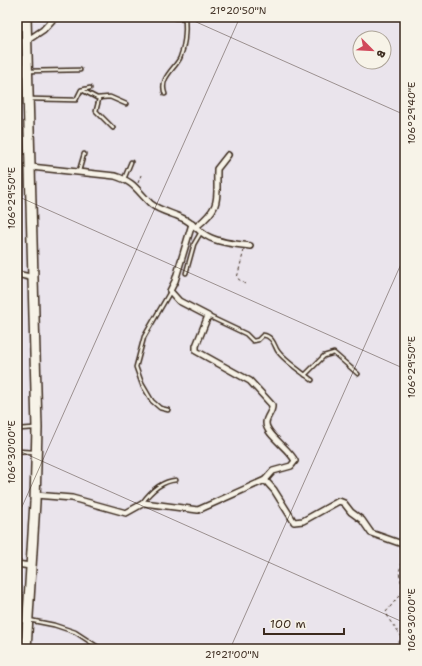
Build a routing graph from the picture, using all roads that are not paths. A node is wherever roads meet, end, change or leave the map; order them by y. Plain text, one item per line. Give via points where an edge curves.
1 (26, 17) edge
2 (55, 17) edge
3 (176, 17) edge
4 (184, 17) edge
5 (28, 40) junction
6 (80, 70) dead end
7 (29, 71) junction
8 (90, 88) dead end
9 (82, 89) junction
10 (165, 94) dead end
11 (29, 99) junction
12 (99, 99) junction
13 (126, 104) dead end
14 (113, 128) dead end
15 (84, 154) dead end
16 (228, 155) dead end
17 (130, 162) dead end
18 (31, 167) junction
19 (79, 172) junction
20 (124, 179) junction
21 (194, 225) junction
22 (202, 232) junction
23 (248, 246) road end
24 (186, 273) dead end
25 (17, 274) edge
26 (34, 278) junction
27 (170, 291) junction
28 (208, 316) junction
29 (358, 374) dead end
30 (305, 375) junction
31 (312, 380) dead end
32 (168, 410) dead end
33 (37, 428) junction
34 (18, 429) dead end
35 (17, 451) edge
36 (36, 452) junction
37 (176, 480) dead end
38 (264, 480) junction
39 (35, 496) junction
40 (141, 504) junction
41 (403, 544) edge
42 (17, 564) edge
43 (30, 566) junction
44 (28, 620) junction
45 (26, 649) edge
46 (101, 649) edge

1 - 5 highway
2 - 5 street via 43,30
3 - 4 street
4 - 10 lane via 186,28 182,51 180,59 165,80
5 - 7 highway
6 - 7 lane
7 - 11 highway
8 - 9 lane
9 - 11 lane via 76,100
9 - 12 lane
11 - 18 highway
12 - 13 lane via 110,97
12 - 14 lane via 96,111
15 - 19 lane
16 - 21 street via 217,169 219,187 215,206 204,220
17 - 20 lane
18 - 19 street
18 - 26 highway
19 - 20 street
20 - 21 street via 133,184 159,209
21 - 22 street
21 - 27 street
22 - 23 street via 223,242
22 - 24 lane via 194,244
25 - 26 street
26 - 33 highway
27 - 28 street via 179,301
27 - 32 lane via 146,332 136,367 152,401 160,408
28 - 30 lane via 246,334 253,341 263,335 267,336 275,344 278,352
28 - 38 street via 196,351 250,381 271,404 272,408 266,420 267,427 294,459 293,464 273,471
29 - 30 lane via 334,353 324,356
30 - 31 lane
33 - 34 lane
33 - 36 highway
35 - 36 lane
36 - 39 highway
37 - 40 lane via 154,490
38 - 40 street via 198,510
38 - 41 street via 274,490 294,522 303,521 339,501 362,520 371,533
39 - 40 street via 72,498 126,513
39 - 43 highway
42 - 43 street
43 - 44 highway
44 - 45 highway
44 - 46 lane via 75,632

